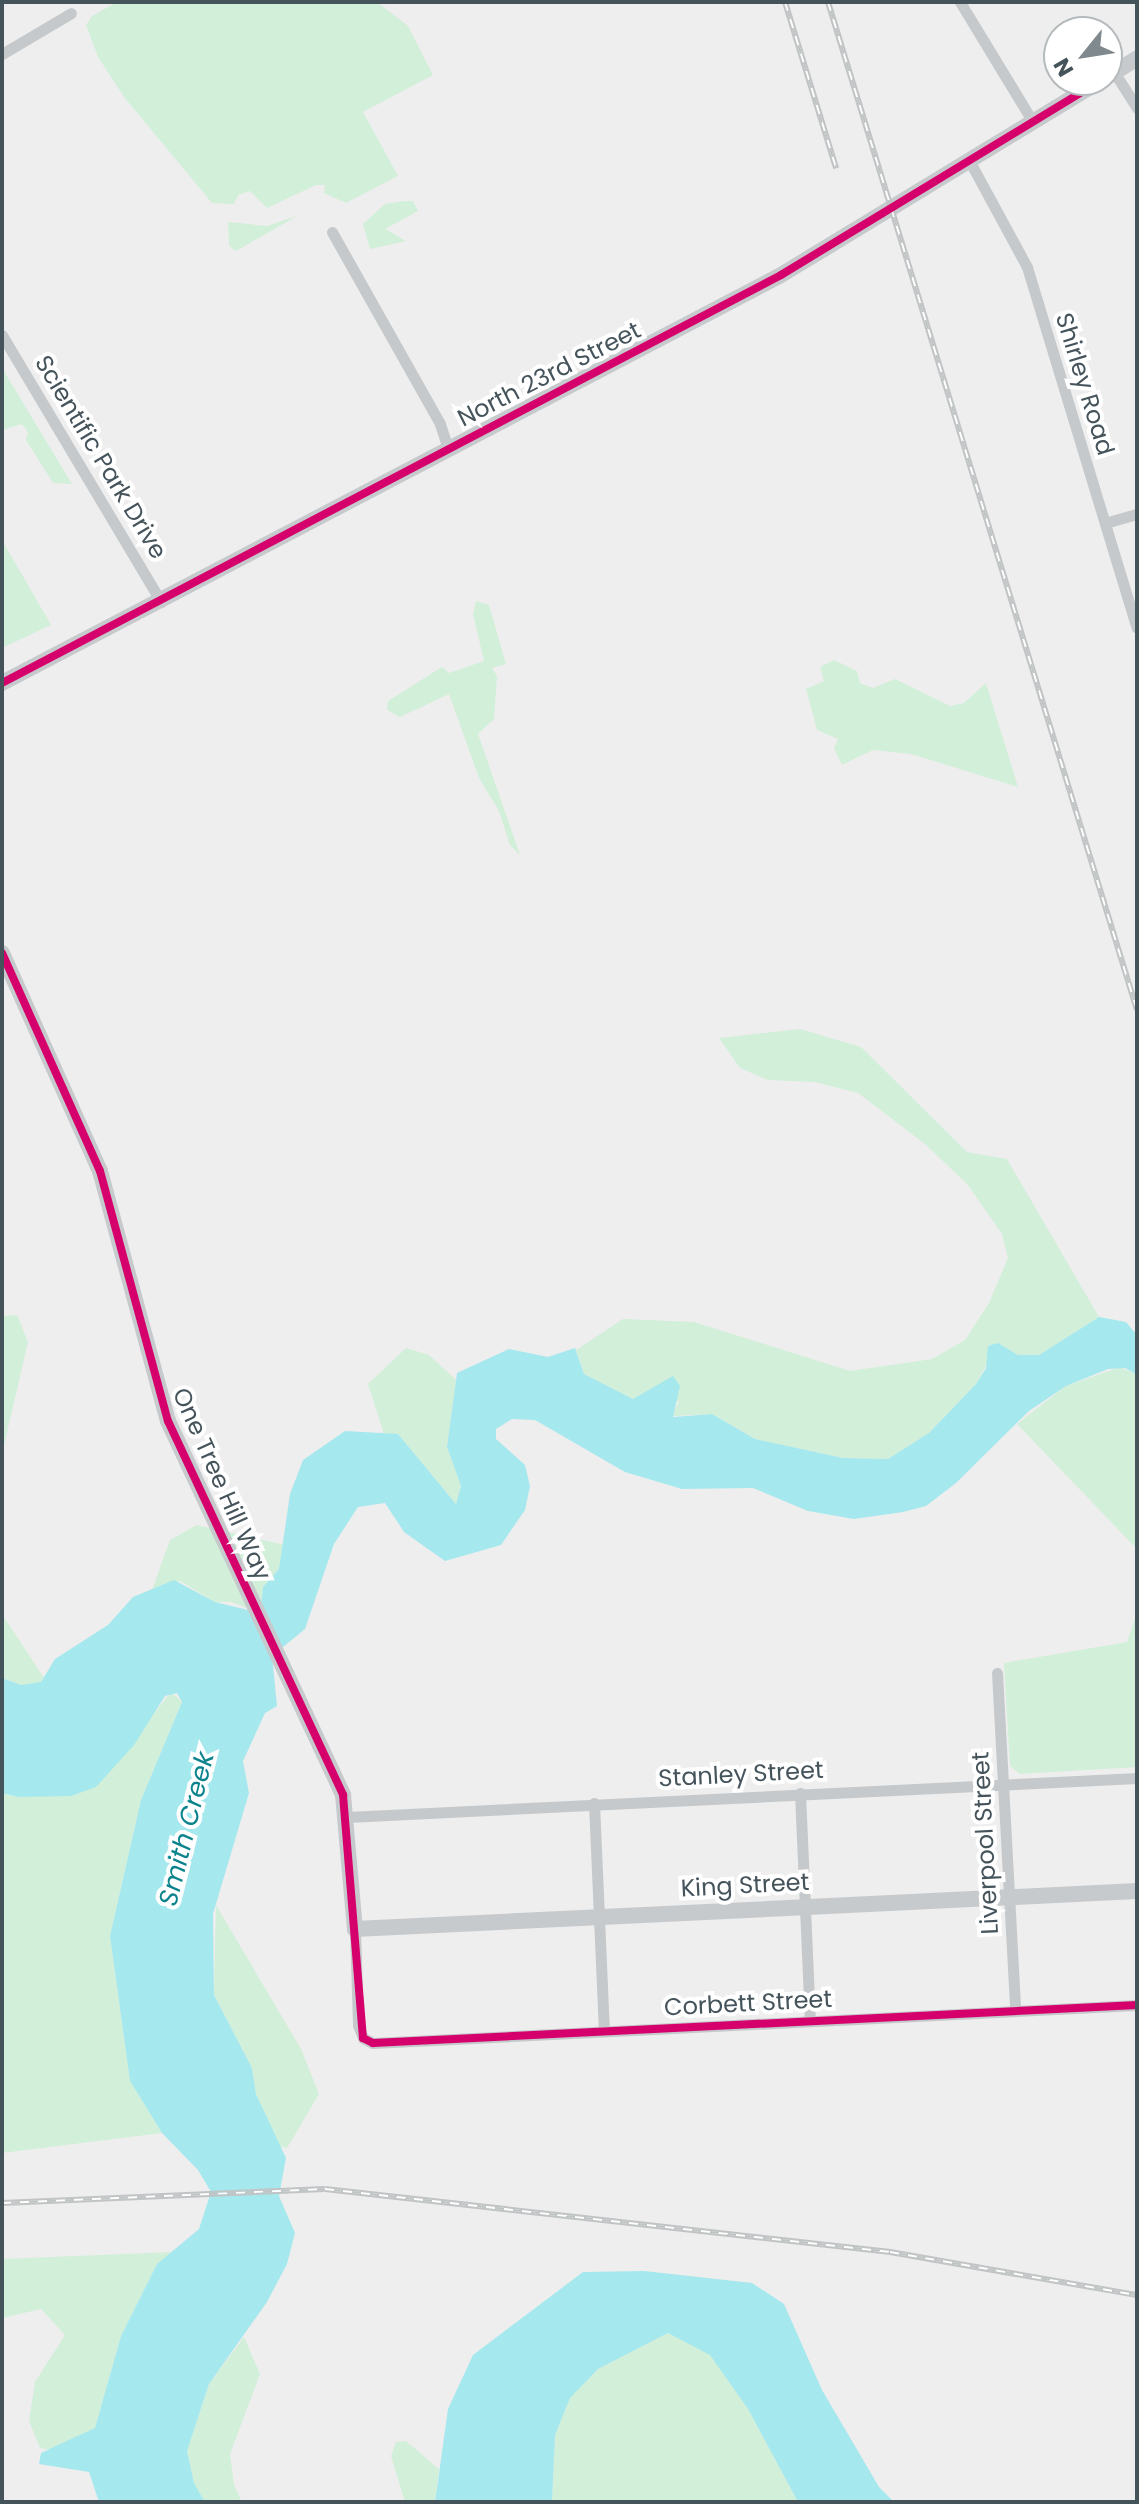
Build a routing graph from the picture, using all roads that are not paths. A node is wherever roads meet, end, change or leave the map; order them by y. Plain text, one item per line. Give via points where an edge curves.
1 (960, 2) edge
2 (71, 13) dead end
3 (2, 54) edge
4 (1123, 93) edge
5 (1075, 96) edge
6 (1137, 108) edge
7 (1033, 122) junction
8 (970, 162) junction
9 (332, 232) dead end
10 (2, 335) edge
11 (448, 449) junction
12 (1137, 514) edge
13 (1105, 523) junction
14 (161, 602) junction
15 (1137, 628) edge
16 (2, 683) edge
17 (2, 953) edge
18 (997, 1673) dead end
19 (1137, 1778) edge
20 (1004, 1784) junction
21 (800, 1793) junction
22 (594, 1803) junction
23 (348, 1817) junction
24 (1137, 1891) edge
25 (1009, 1897) junction
26 (804, 1905) junction
27 (600, 1917) junction
28 (355, 1929) junction
29 (1137, 2005) edge
30 (1015, 2010) junction
31 (810, 2020) junction
32 (604, 2031) junction
33 (363, 2038) joint

1 - 7 street
2 - 3 street
4 - 6 street
5 - 7 street, North 23rd Street
7 - 8 street, North 23rd Street
8 - 11 street, North 23rd Street via 781,275
8 - 13 street, Shirley Road via 1027,267
9 - 11 street via 440,424
10 - 14 street, Scientific Park Drive
11 - 14 street, North 23rd Street
12 - 13 street
13 - 15 street, Shirley Road
14 - 16 street, North 23rd Street
17 - 23 street, One Tree Hill Way via 95,1157 126,1253 157,1391 337,1781
18 - 20 street, Liverpool Street
19 - 20 street, Stanley Street
20 - 21 street, Stanley Street
20 - 25 street, Liverpool Street
21 - 22 street, Stanley Street
21 - 26 street
22 - 23 street, Stanley Street
22 - 27 street
23 - 28 street, One Tree Hill Way
24 - 25 street, King Street
25 - 26 street, King Street
25 - 30 street, Liverpool Street
26 - 27 street, King Street
26 - 31 street
27 - 28 street, King Street
27 - 32 street
28 - 33 street, One Tree Hill Way
29 - 30 street, Corbett Street
30 - 31 street, Corbett Street
31 - 32 street, Corbett Street
32 - 33 street, Corbett Street via 373,2043

